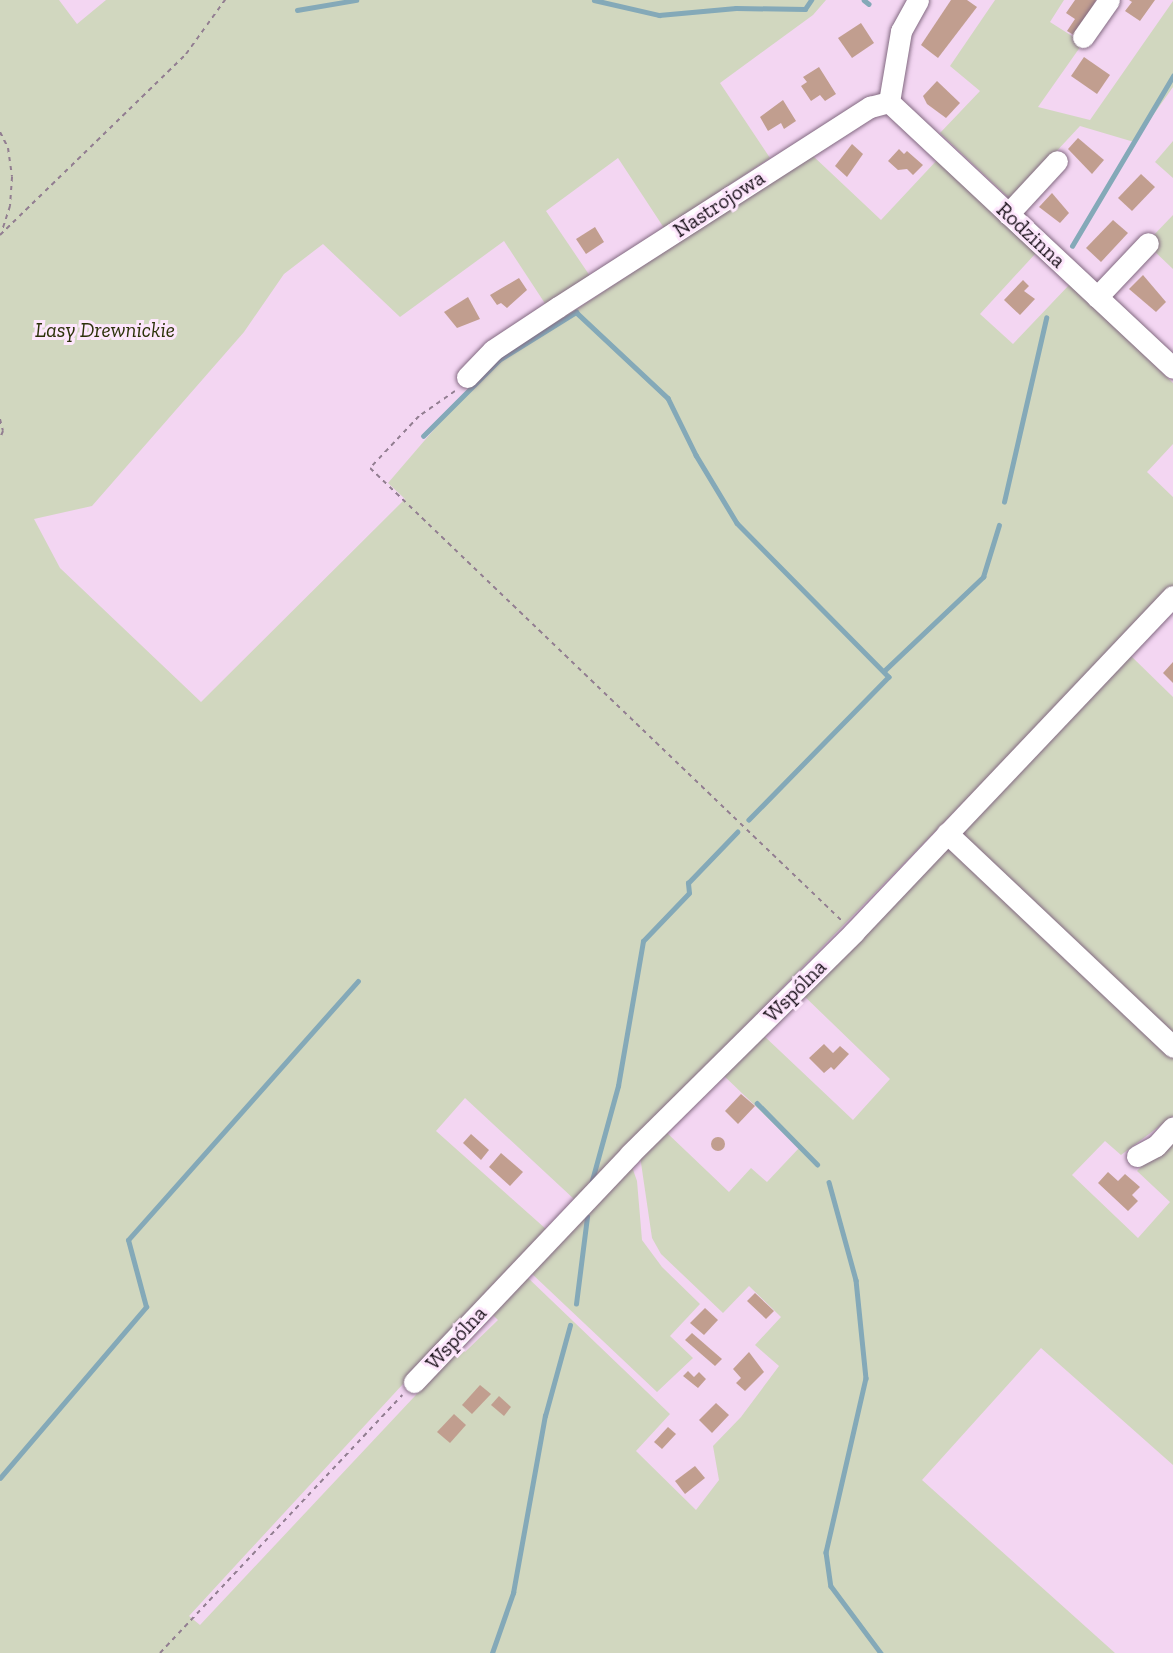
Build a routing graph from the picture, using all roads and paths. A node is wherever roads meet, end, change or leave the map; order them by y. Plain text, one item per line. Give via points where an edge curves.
1 (225, 0) edge
2 (918, 0) edge
3 (1109, 0) edge
4 (1083, 38) dead end
5 (889, 102) junction
6 (0, 132) edge
7 (1057, 161) dead end
8 (1008, 214) junction
9 (1, 234) edge
10 (1148, 243) dead end
11 (1097, 297) junction
12 (1173, 368) edge
13 (467, 378) joint
14 (0, 419) edge
15 (0, 438) edge
16 (1173, 596) edge
17 (947, 833) junction
18 (854, 932) junction
19 (1173, 1047) edge
20 (1173, 1127) edge
21 (1137, 1156) dead end
22 (414, 1382) joint
23 (160, 1653) edge

1 - 9 path via 186,54
2 - 5 street via 901,32
3 - 4 street
5 - 8 street, Rodzinna
5 - 13 street, Nastrojowa via 870,107 558,307 493,350
6 - 9 path via 8,148 12,177 10,206
7 - 8 street
8 - 11 street, Rodzinna
10 - 11 street
11 - 12 street, Rodzinna
13 - 18 path via 451,395 418,416 370,468
14 - 15 path
16 - 17 street, Wspólna
17 - 18 street, Wspólna
17 - 19 street
18 - 22 street, Wspólna via 630,1154
20 - 21 street via 1156,1146
22 - 23 path

